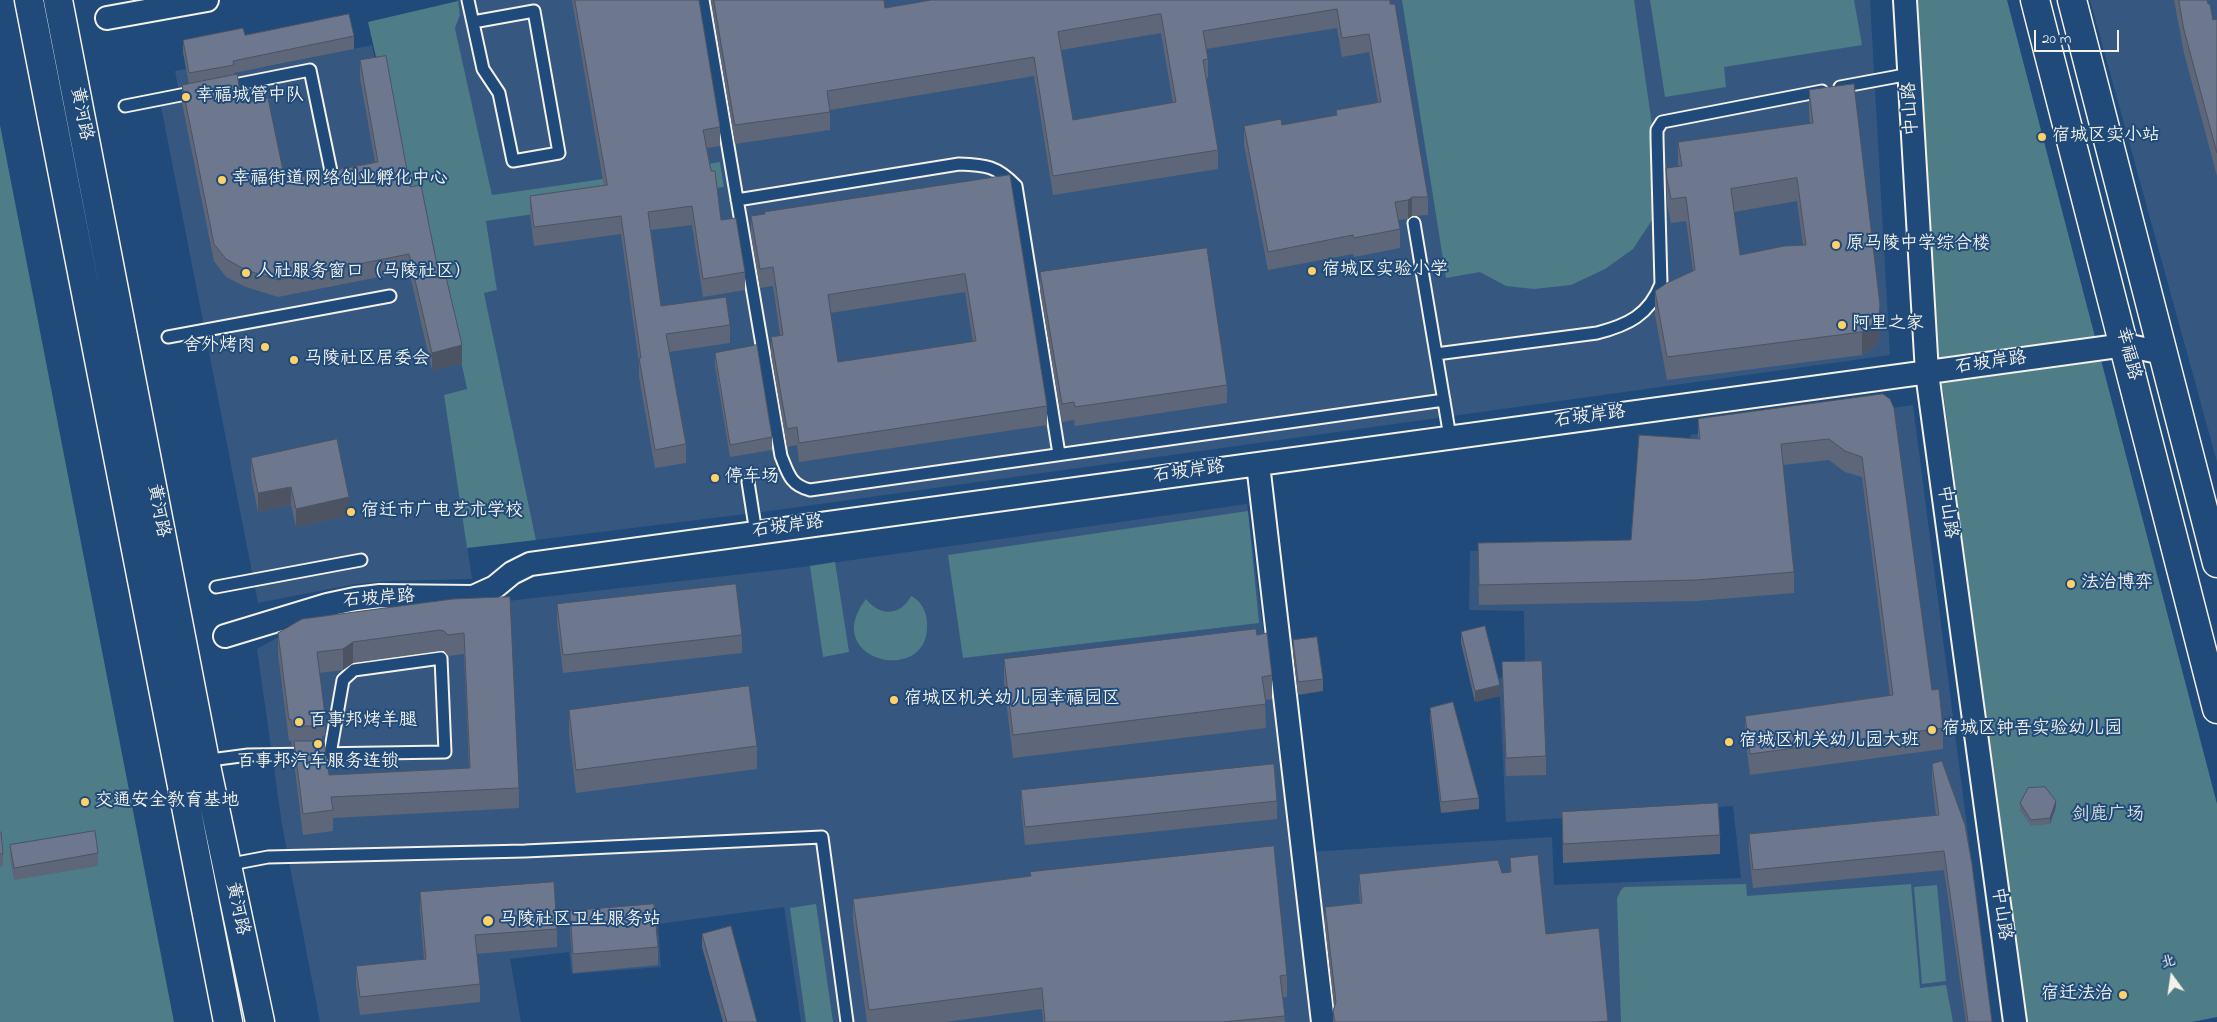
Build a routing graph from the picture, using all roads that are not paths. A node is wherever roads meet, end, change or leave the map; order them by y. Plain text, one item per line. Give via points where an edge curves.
1 (29, 0) edge
2 (58, 0) edge
3 (207, 0) edge
4 (468, 0) edge
5 (703, 0) edge
6 (1905, 0) edge
7 (2036, 0) edge
8 (2072, 0) edge
9 (107, 18) dead end
10 (473, 22) junction
11 (1910, 74) junction
12 (124, 106) dead end
13 (332, 176) edge
14 (737, 200) junction
15 (1414, 223) dead end
16 (390, 296) dead end
17 (168, 337) dead end
18 (2125, 345) junction
19 (1436, 354) junction
20 (2163, 354) junction
21 (1928, 373) junction
22 (1444, 400) junction
23 (1450, 438) junction
24 (1059, 454) junction
25 (1258, 464) junction
26 (748, 482) dead end
27 (756, 533) junction
28 (361, 560) dead end
29 (2217, 563) edge
30 (216, 587) dead end
31 (225, 636) dead end
32 (2217, 709) edge
33 (330, 754) junction
34 (191, 762) junction
35 (226, 864) junction
36 (228, 1022) edge
37 (260, 1022) edge
38 (847, 1022) edge
39 (1324, 1022) edge
40 (2015, 1022) edge

1 - 34 main road, 黄河路
2 - 34 main road, 黄河路
3 - 9 street
4 - 10 lane
5 - 14 lane
6 - 11 street, 中山路
7 - 18 main road, 幸福路
8 - 20 main road, 幸福路
10 - 10 lane via 483,69 499,93 513,161 559,153 534,12
11 - 19 lane via 1662,122 1657,130 1662,278 1656,299 1644,312 1619,327 1597,333
11 - 21 street, 中山路
12 - 13 lane via 310,70
14 - 24 lane via 781,456 788,474 798,487 810,490
14 - 24 lane via 960,164 986,165 1004,173 1016,186
15 - 19 lane
16 - 17 lane
18 - 20 street, 石坡岸路
18 - 21 street, 石坡岸路
18 - 32 main road, 幸福路
19 - 22 lane
20 - 29 main road, 幸福路
21 - 23 street, 石坡岸路
21 - 40 street, 中山路
22 - 23 lane
22 - 24 lane
23 - 25 street, 石坡岸路
25 - 27 street, 石坡岸路
25 - 39 street
26 - 27 lane
27 - 31 street, 石坡岸路 via 530,564 473,597 380,596 355,599
28 - 30 lane
33 - 33 lane via 445,752 441,658 354,670 343,680
33 - 34 lane via 248,755
34 - 35 main road, 黄河路
34 - 36 main road, 黄河路
35 - 37 main road, 黄河路
35 - 38 lane via 268,858 524,851 822,837

